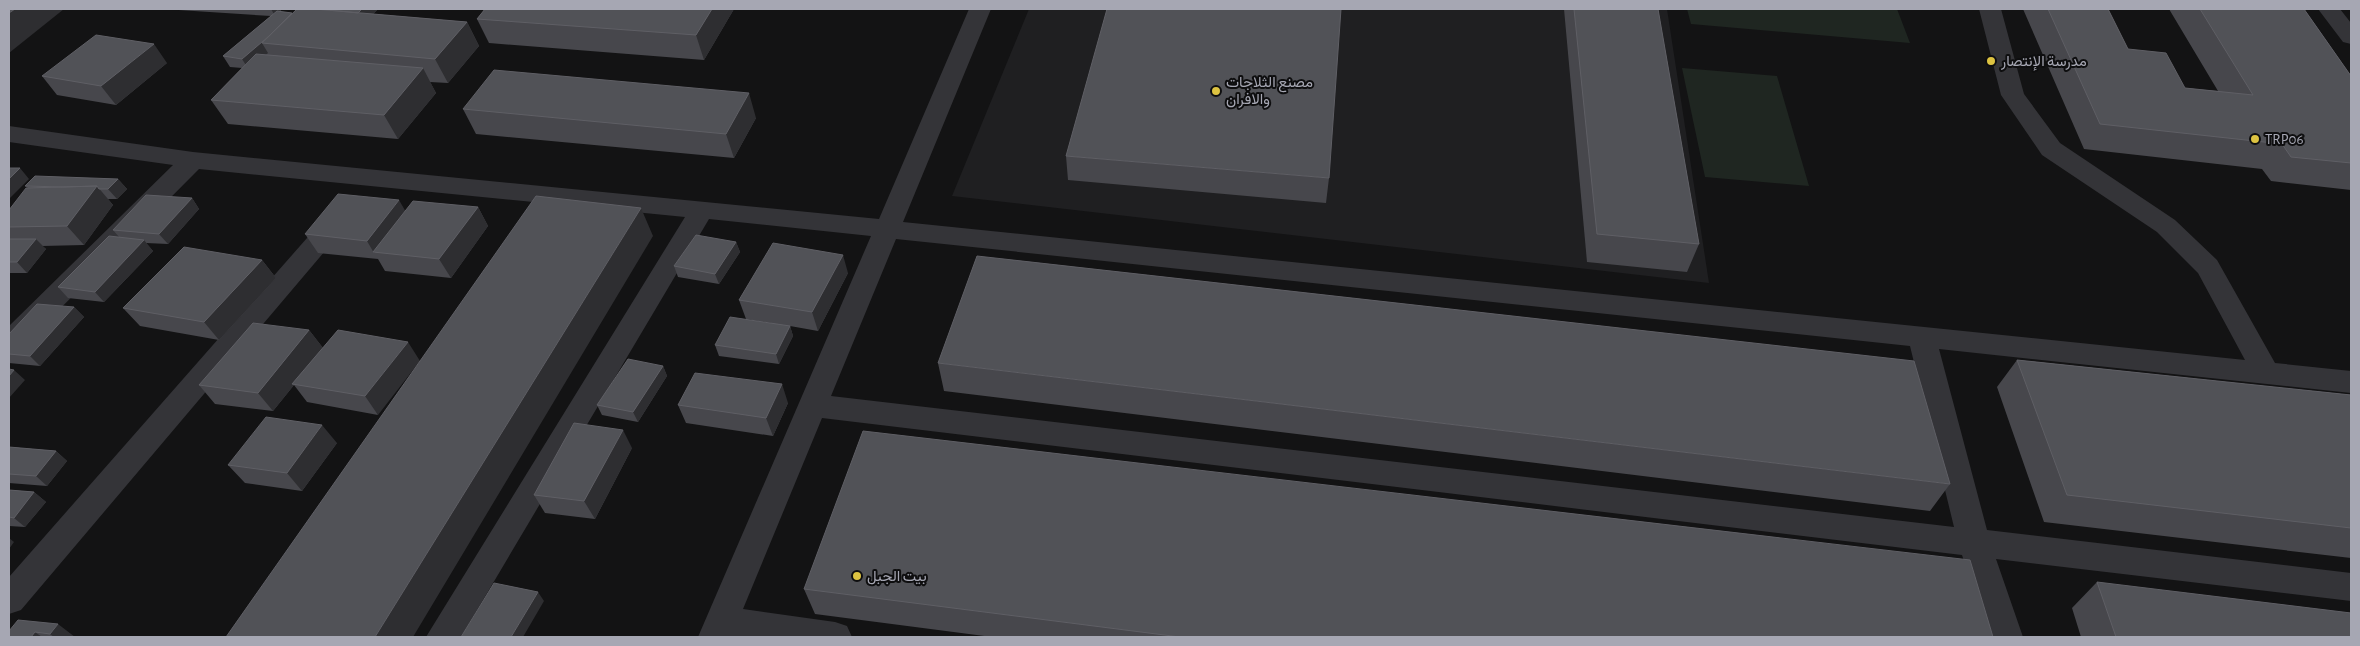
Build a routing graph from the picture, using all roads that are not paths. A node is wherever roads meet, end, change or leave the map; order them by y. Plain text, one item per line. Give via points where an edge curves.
1 (980, 9) edge
2 (1990, 9) edge
3 (2329, 9) edge
4 (2351, 37) edge
5 (13, 138) edge
6 (193, 160) junction
7 (374, 178) junction
8 (551, 194) junction
9 (701, 211) junction
10 (534, 218) edge
11 (886, 230) junction
12 (1922, 337) junction
13 (9, 343) edge
14 (2266, 373) junction
15 (2351, 382) edge
16 (812, 405) junction
17 (1974, 542) junction
18 (2351, 587) edge
19 (9, 600) edge
20 (718, 629) edge
21 (443, 637) edge
22 (835, 637) edge
23 (2006, 637) edge

1 - 11 street
2 - 14 street via 2012,95 2051,150 2166,226 2208,268
3 - 4 street
5 - 6 street
6 - 7 street
6 - 13 street
7 - 8 street
7 - 19 street
8 - 9 street
8 - 10 street
9 - 11 street
9 - 21 street
11 - 12 street
11 - 16 street
12 - 14 street
12 - 17 street
14 - 15 street
16 - 17 street
16 - 20 street
17 - 18 street
17 - 23 street
20 - 22 street

